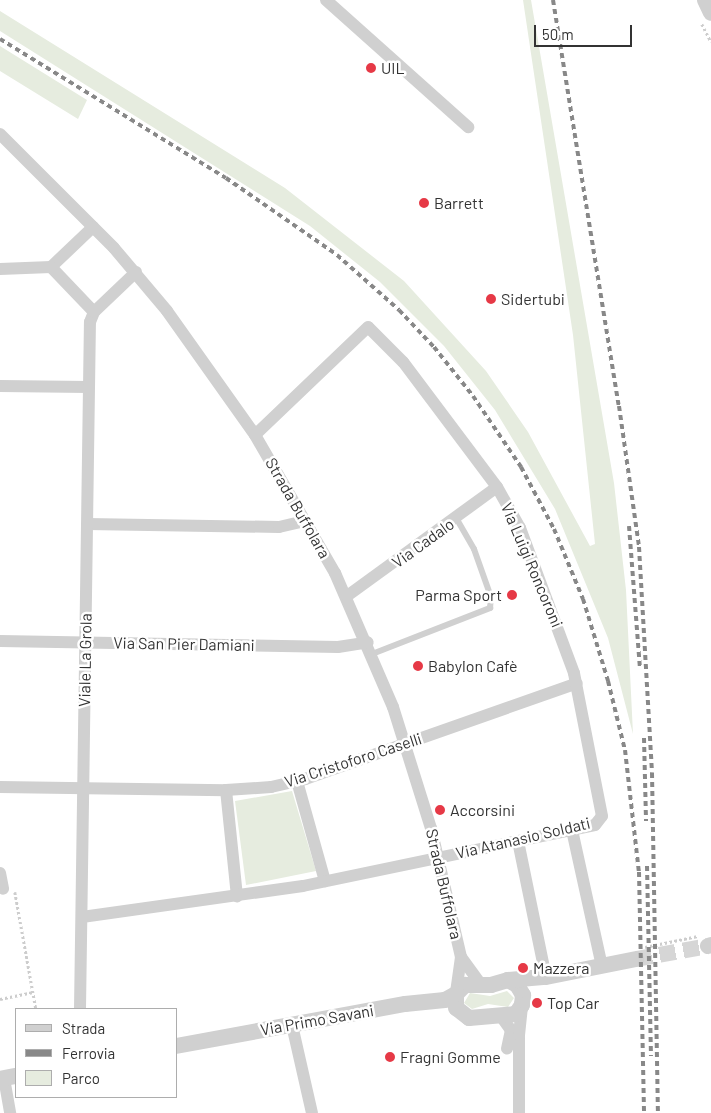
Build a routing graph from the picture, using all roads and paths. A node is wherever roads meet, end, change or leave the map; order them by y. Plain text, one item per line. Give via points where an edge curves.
1 (326, 0) edge
2 (705, 0) edge
3 (711, 14) edge
4 (468, 128) dead end
5 (0, 134) edge
6 (93, 227) junction
7 (52, 267) junction
8 (0, 269) edge
9 (136, 272) junction
10 (94, 312) junction
11 (0, 386) edge
12 (89, 387) junction
13 (255, 435) junction
14 (497, 487) junction
15 (456, 518) junction
16 (306, 521) junction
17 (87, 524) junction
18 (347, 596) junction
19 (0, 641) edge
20 (86, 642) junction
21 (370, 648) junction
22 (576, 683) junction
23 (406, 743) junction
24 (297, 781) junction
25 (0, 787) edge
26 (84, 788) junction
27 (226, 790) junction
28 (602, 816) joint
29 (572, 830) junction
30 (518, 841) junction
31 (439, 857) junction
32 (0, 872) edge
33 (325, 881) junction
34 (3, 889) joint
35 (237, 896) junction
36 (82, 917) junction
37 (709, 942) edge
38 (639, 953) joint
39 (461, 957) junction
40 (602, 966) junction
41 (546, 977) junction
42 (508, 980) junction
43 (481, 985) junction
44 (33, 992) junction
45 (456, 994) junction
46 (0, 999) edge
47 (522, 1005) junction
48 (36, 1008) edge
49 (80, 1008) edge
50 (500, 1015) junction
51 (292, 1024) junction
52 (178, 1046) edge
53 (507, 1049) dead end
54 (7, 1077) edge
55 (10, 1113) edge
56 (312, 1113) edge
57 (519, 1113) edge

1 - 4 street
2 - 3 street
5 - 6 street, Strada Buffolara
6 - 7 street
6 - 9 street, Strada Buffolara
7 - 8 street
7 - 10 street
9 - 10 street
9 - 13 street, Strada Buffolara via 198,352
10 - 12 street, Viale La Grola via 90,322
11 - 12 street
12 - 17 street, Viale La Grola
13 - 14 street, Via Luigi Roncoroni via 368,327 415,378
13 - 16 street, Strada Buffolara
14 - 15 street, Via Cadalo
14 - 22 street, Via Luigi Roncoroni via 530,551
15 - 18 street, Via Cadalo
15 - 21 lane via 474,549 491,597 490,608
16 - 17 street via 278,527
16 - 18 street, Strada Buffolara
17 - 20 street, Viale La Grola
18 - 21 street, Strada Buffolara
19 - 20 street, Via San Pier Damiani
20 - 21 street, Via San Pier Damiani
20 - 26 street, Viale La Grola
21 - 23 street, Strada Buffolara
22 - 23 street, Via Cristoforo Caselli
22 - 28 street, Via Luigi Roncoroni
23 - 24 street, Via Cristoforo Caselli
23 - 31 street, Strada Buffolara
24 - 27 street, Via Cristoforo Caselli via 253,790
24 - 33 street
25 - 26 street, Via Cristoforo Caselli
26 - 27 street, Via Cristoforo Caselli
26 - 36 street, Viale La Grola
27 - 35 street
28 - 29 street, Via Atanasio Soldati via 595,824
29 - 30 street, Via Atanasio Soldati
29 - 40 street
30 - 31 street, Via Atanasio Soldati
30 - 41 street
31 - 33 street, Via Atanasio Soldati
31 - 39 street, Strada Buffolara
32 - 34 street
33 - 35 street, Via Atanasio Soldati
34 - 44 path via 14,887
35 - 36 street
36 - 49 street, Viale La Grola
37 - 38 path
38 - 40 street, Via Primo Savani
39 - 43 street, Strada Buffolara
39 - 45 street, Strada Buffolara
40 - 41 street, Via Primo Savani
41 - 42 street, Via Primo Savani
41 - 47 street
42 - 43 street, Via Primo Savani
42 - 47 street via 520,988
43 - 45 street, Via Primo Savani via 467,984
44 - 46 path
44 - 48 path
45 - 50 street via 455,1005 463,1016
45 - 51 street, Via Primo Savani via 445,1000
47 - 50 street via 513,1015
47 - 57 street
50 - 53 street via 511,1030
51 - 52 street, Via Primo Savani
51 - 56 street
54 - 55 street

